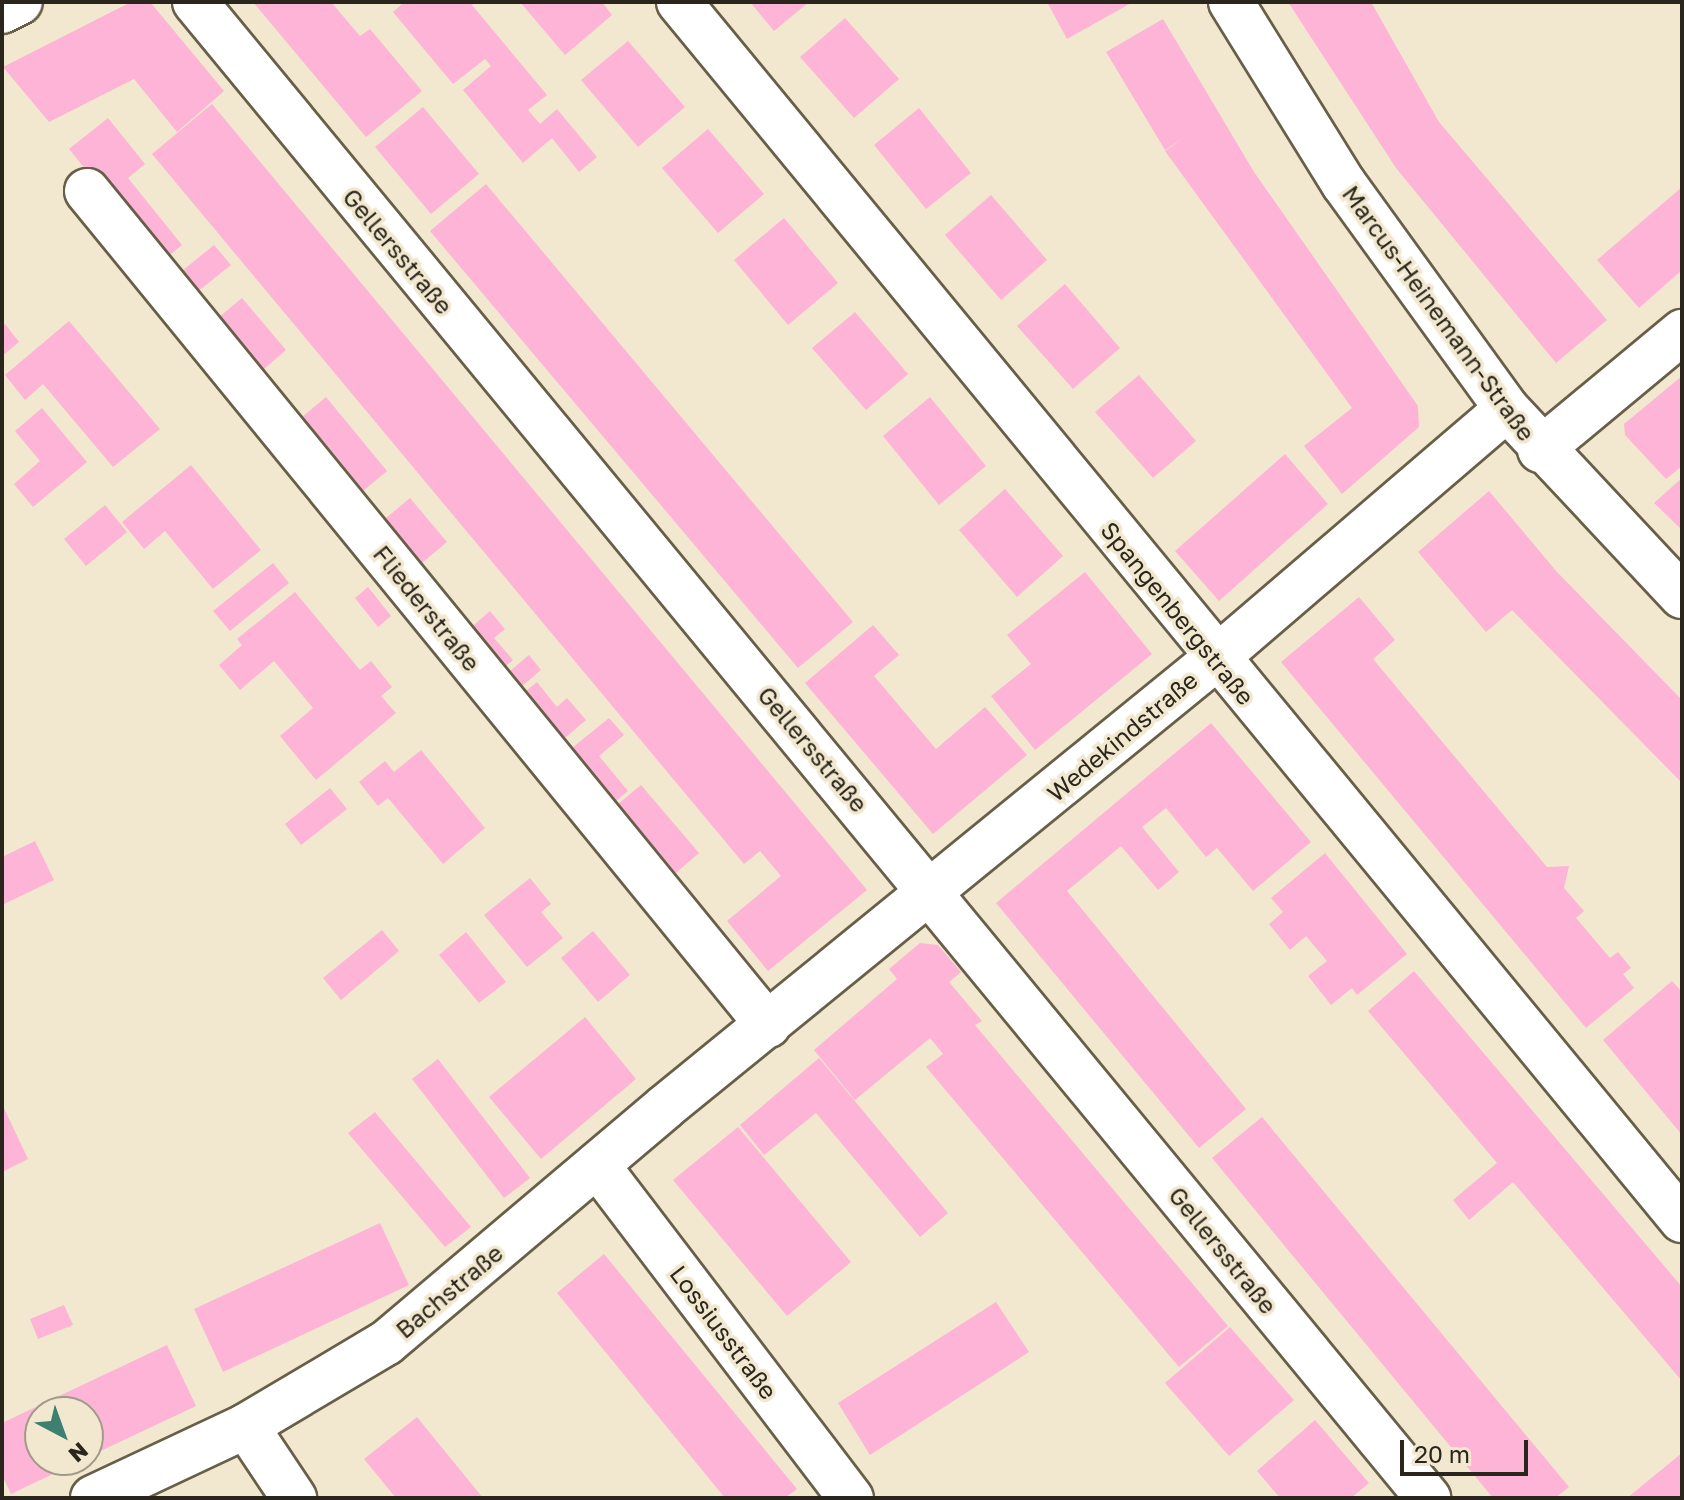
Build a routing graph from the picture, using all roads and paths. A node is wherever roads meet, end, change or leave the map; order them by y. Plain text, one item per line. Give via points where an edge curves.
1 (20, 2) edge
2 (195, 2) edge
3 (679, 2) edge
4 (1231, 2) edge
5 (2, 11) edge
6 (87, 191) dead end
7 (1682, 332) edge
8 (1507, 409) junction
9 (1540, 450) junction
10 (1682, 596) edge
11 (1215, 659) junction
12 (933, 893) junction
13 (768, 1025) junction
14 (597, 1165) junction
15 (1682, 1220) edge
16 (246, 1426) junction
17 (93, 1498) edge
18 (294, 1498) edge
19 (851, 1498) edge
20 (1428, 1498) edge

1 - 5 street
2 - 12 street, Gellersstraße
3 - 11 street, Spangenbergstraße
4 - 8 street, Marcus-Heinemann-Straße via 1344,184
6 - 13 street, Fliederstraße
7 - 9 street
8 - 9 street, Marcus-Heinemann-Straße
8 - 11 street, Wedekindstraße
9 - 10 street, Marcus-Heinemann-Straße
11 - 12 street, Wedekindstraße
11 - 15 street, Spangenbergstraße
12 - 13 street, Wedekindstraße
12 - 20 street, Gellersstraße
13 - 14 street, Bachstraße
14 - 16 street, Bachstraße via 386,1343
14 - 19 street, Lossiusstraße
16 - 17 street, Bachstraße
16 - 18 street

